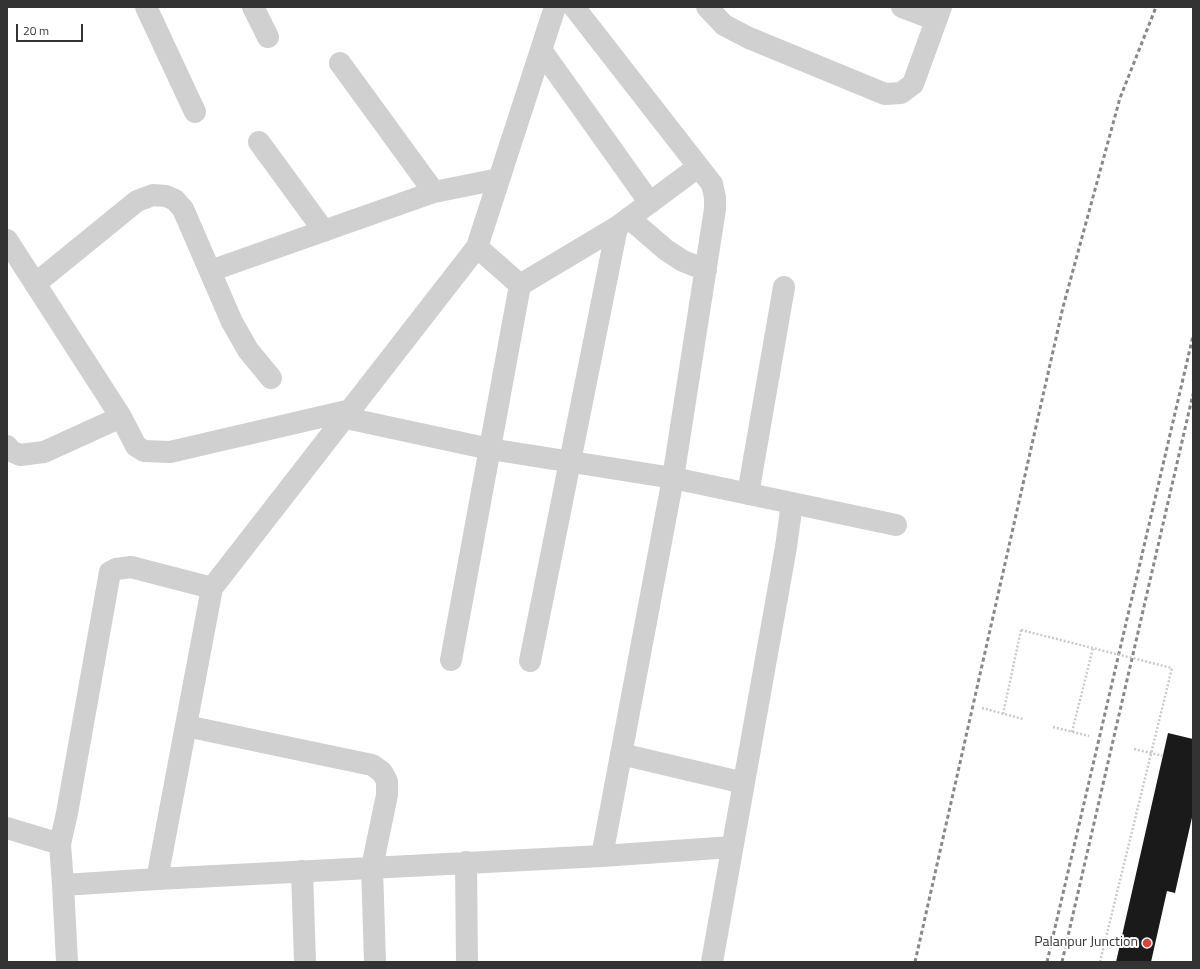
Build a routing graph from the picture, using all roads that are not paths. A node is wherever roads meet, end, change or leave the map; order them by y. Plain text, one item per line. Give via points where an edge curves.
1 (146, 7) edge
2 (253, 7) edge
3 (555, 7) edge
4 (574, 7) edge
5 (707, 7) edge
6 (902, 7) edge
7 (939, 13) edge
8 (268, 37) dead end
9 (541, 50) junction
10 (340, 63) dead end
11 (195, 112) dead end
12 (259, 142) dead end
13 (698, 167) junction
14 (499, 180) junction
15 (434, 192) junction
16 (650, 203) junction
17 (623, 223) junction
18 (324, 231) junction
19 (7, 240) edge
20 (477, 247) junction
21 (210, 270) junction
22 (706, 270) junction
23 (35, 284) junction
24 (520, 285) junction
25 (784, 287) dead end
26 (271, 378) dead end
27 (349, 414) junction
28 (121, 417) junction
29 (7, 446) edge
30 (490, 448) junction
31 (570, 461) junction
32 (673, 478) junction
33 (748, 494) junction
34 (792, 503) junction
35 (896, 525) dead end
36 (212, 588) junction
37 (451, 660) dead end
38 (530, 661) dead end
39 (186, 726) junction
40 (621, 754) junction
41 (744, 783) junction
42 (7, 828) edge
43 (60, 844) junction
44 (732, 847) junction
45 (602, 856) junction
46 (466, 862) junction
47 (372, 867) junction
48 (302, 871) junction
49 (157, 879) junction
50 (63, 884) junction
51 (67, 962) edge
52 (305, 962) edge
53 (375, 962) edge
54 (467, 962) edge
55 (712, 962) edge

1 - 11 street
2 - 8 street
3 - 9 street
4 - 13 street
5 - 7 street via 724,25 749,38 885,94 901,93 913,84
6 - 7 street
9 - 14 street
9 - 16 street
10 - 15 street
12 - 18 street
13 - 16 street
13 - 22 street via 712,184 715,197
14 - 15 street
14 - 20 street
15 - 18 street
16 - 17 street
17 - 22 street via 683,261
17 - 24 street
17 - 31 street
18 - 21 street
19 - 23 street
20 - 24 street
20 - 27 street
21 - 23 street via 183,209 175,200 153,195 137,201
21 - 26 street via 232,322 248,350
22 - 32 street
23 - 28 street
24 - 30 street
25 - 33 street
27 - 28 street via 170,452 144,451 136,446
27 - 30 street
27 - 36 street
28 - 29 street via 44,452 20,455 11,452
30 - 31 street
30 - 37 street
31 - 32 street
31 - 38 street
32 - 33 street
32 - 40 street
33 - 34 street
34 - 35 street
34 - 41 street
36 - 39 street
36 - 43 street via 131,567 110,572
39 - 47 street via 372,766 382,772 387,781 387,795
39 - 49 street
40 - 41 street
40 - 45 street
41 - 44 street
42 - 43 street
43 - 50 street
44 - 45 street
44 - 55 street
45 - 46 street
46 - 47 street
46 - 54 street
47 - 48 street
47 - 53 street
48 - 49 street
48 - 52 street
49 - 50 street
50 - 51 street

